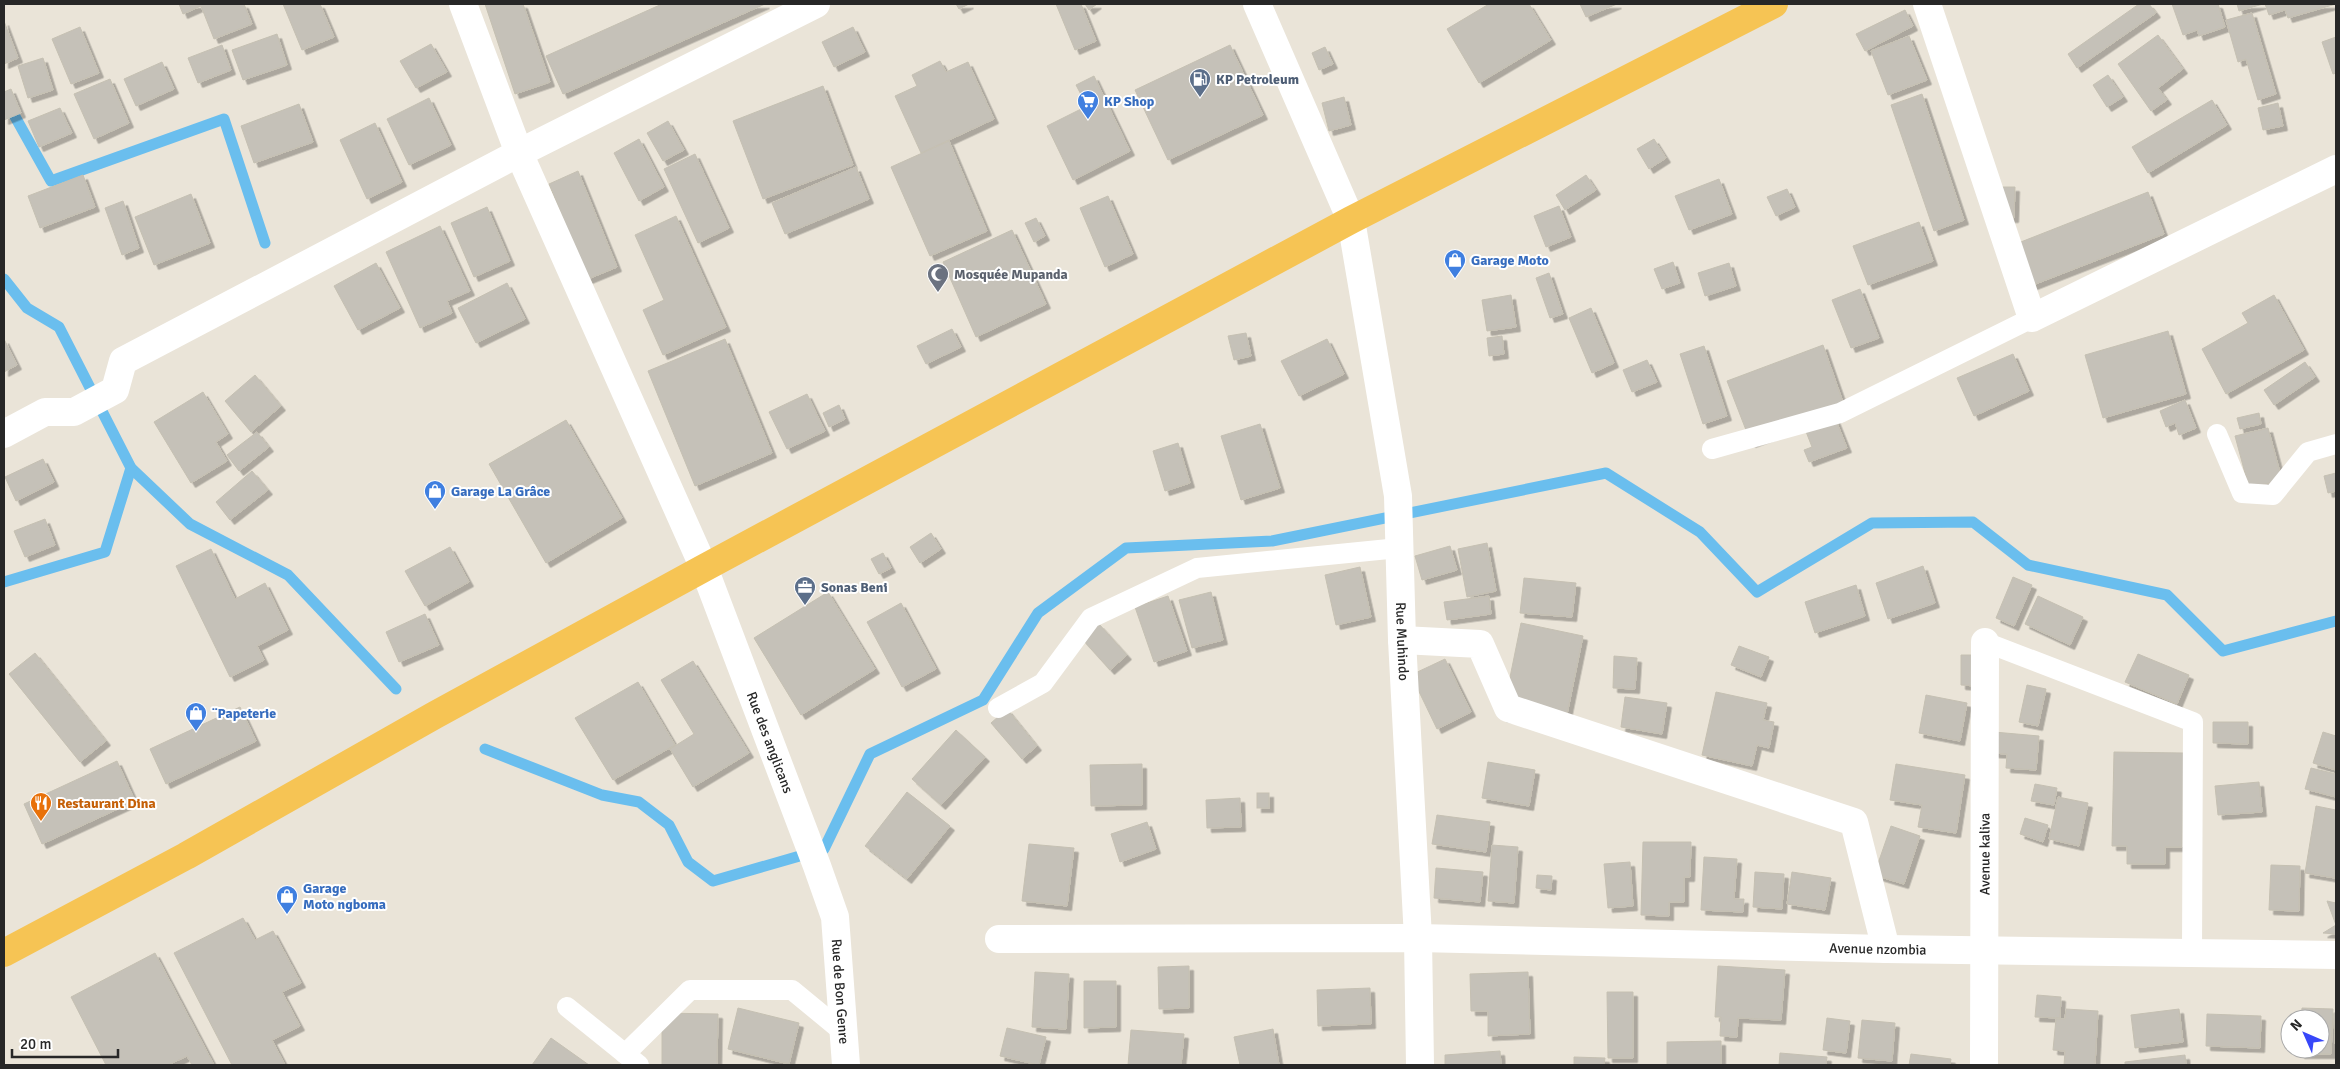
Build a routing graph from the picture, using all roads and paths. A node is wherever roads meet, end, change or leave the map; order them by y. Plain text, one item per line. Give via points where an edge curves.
1 (463, 4) edge
2 (816, 4) edge
3 (1257, 4) edge
4 (1774, 4) edge
5 (1927, 4) edge
6 (519, 153) junction
7 (2336, 170) edge
8 (1351, 220) junction
9 (2032, 318) junction
10 (4, 434) edge
11 (2217, 434) dead end
12 (2336, 444) edge
13 (1712, 449) dead end
14 (1399, 539) junction
15 (704, 568) junction
16 (1402, 640) junction
17 (1986, 642) joint
18 (998, 708) dead end
19 (835, 917) joint
20 (1418, 938) junction
21 (999, 939) dead end
22 (1886, 949) junction
23 (1984, 951) junction
24 (4, 953) edge
25 (2192, 953) junction
26 (2336, 955) edge
27 (567, 1007) dead end
28 (843, 1032) junction
29 (632, 1060) edge
30 (846, 1065) edge
31 (1420, 1065) edge
32 (1984, 1065) edge

1 - 6 street, Rue des anglicans
2 - 6 street
3 - 8 street, Rue Muhindo
4 - 8 highway
5 - 9 street
6 - 10 street via 124,361 115,390 74,412 45,412
6 - 15 street, Rue des anglicans
7 - 9 street
8 - 14 street, Rue Muhindo via 1398,496
8 - 15 highway
9 - 13 lane via 1840,413
11 - 12 lane via 2242,493 2273,496 2308,452
14 - 16 street, Rue Muhindo
14 - 18 lane via 1197,568 1091,618 1043,684
15 - 19 street, Rue des anglicans
15 - 24 highway via 186,856
16 - 20 street, Rue Muhindo
16 - 22 street via 1480,644 1508,708 1854,822
17 - 23 street, Avenue kaliva
17 - 25 lane via 2193,722
19 - 28 street, Rue de Bon Genre
20 - 21 street, Avenue nzombia
20 - 22 street, Avenue nzombia
20 - 31 street, Rue Muhindo
22 - 23 street, Avenue nzombia
23 - 25 street, Avenue nzombia
23 - 32 street, Avenue kaliva
25 - 26 street, Avenue nzombia
27 - 29 lane
28 - 29 lane via 792,990 690,990
28 - 30 street, Rue de Bon Genre

